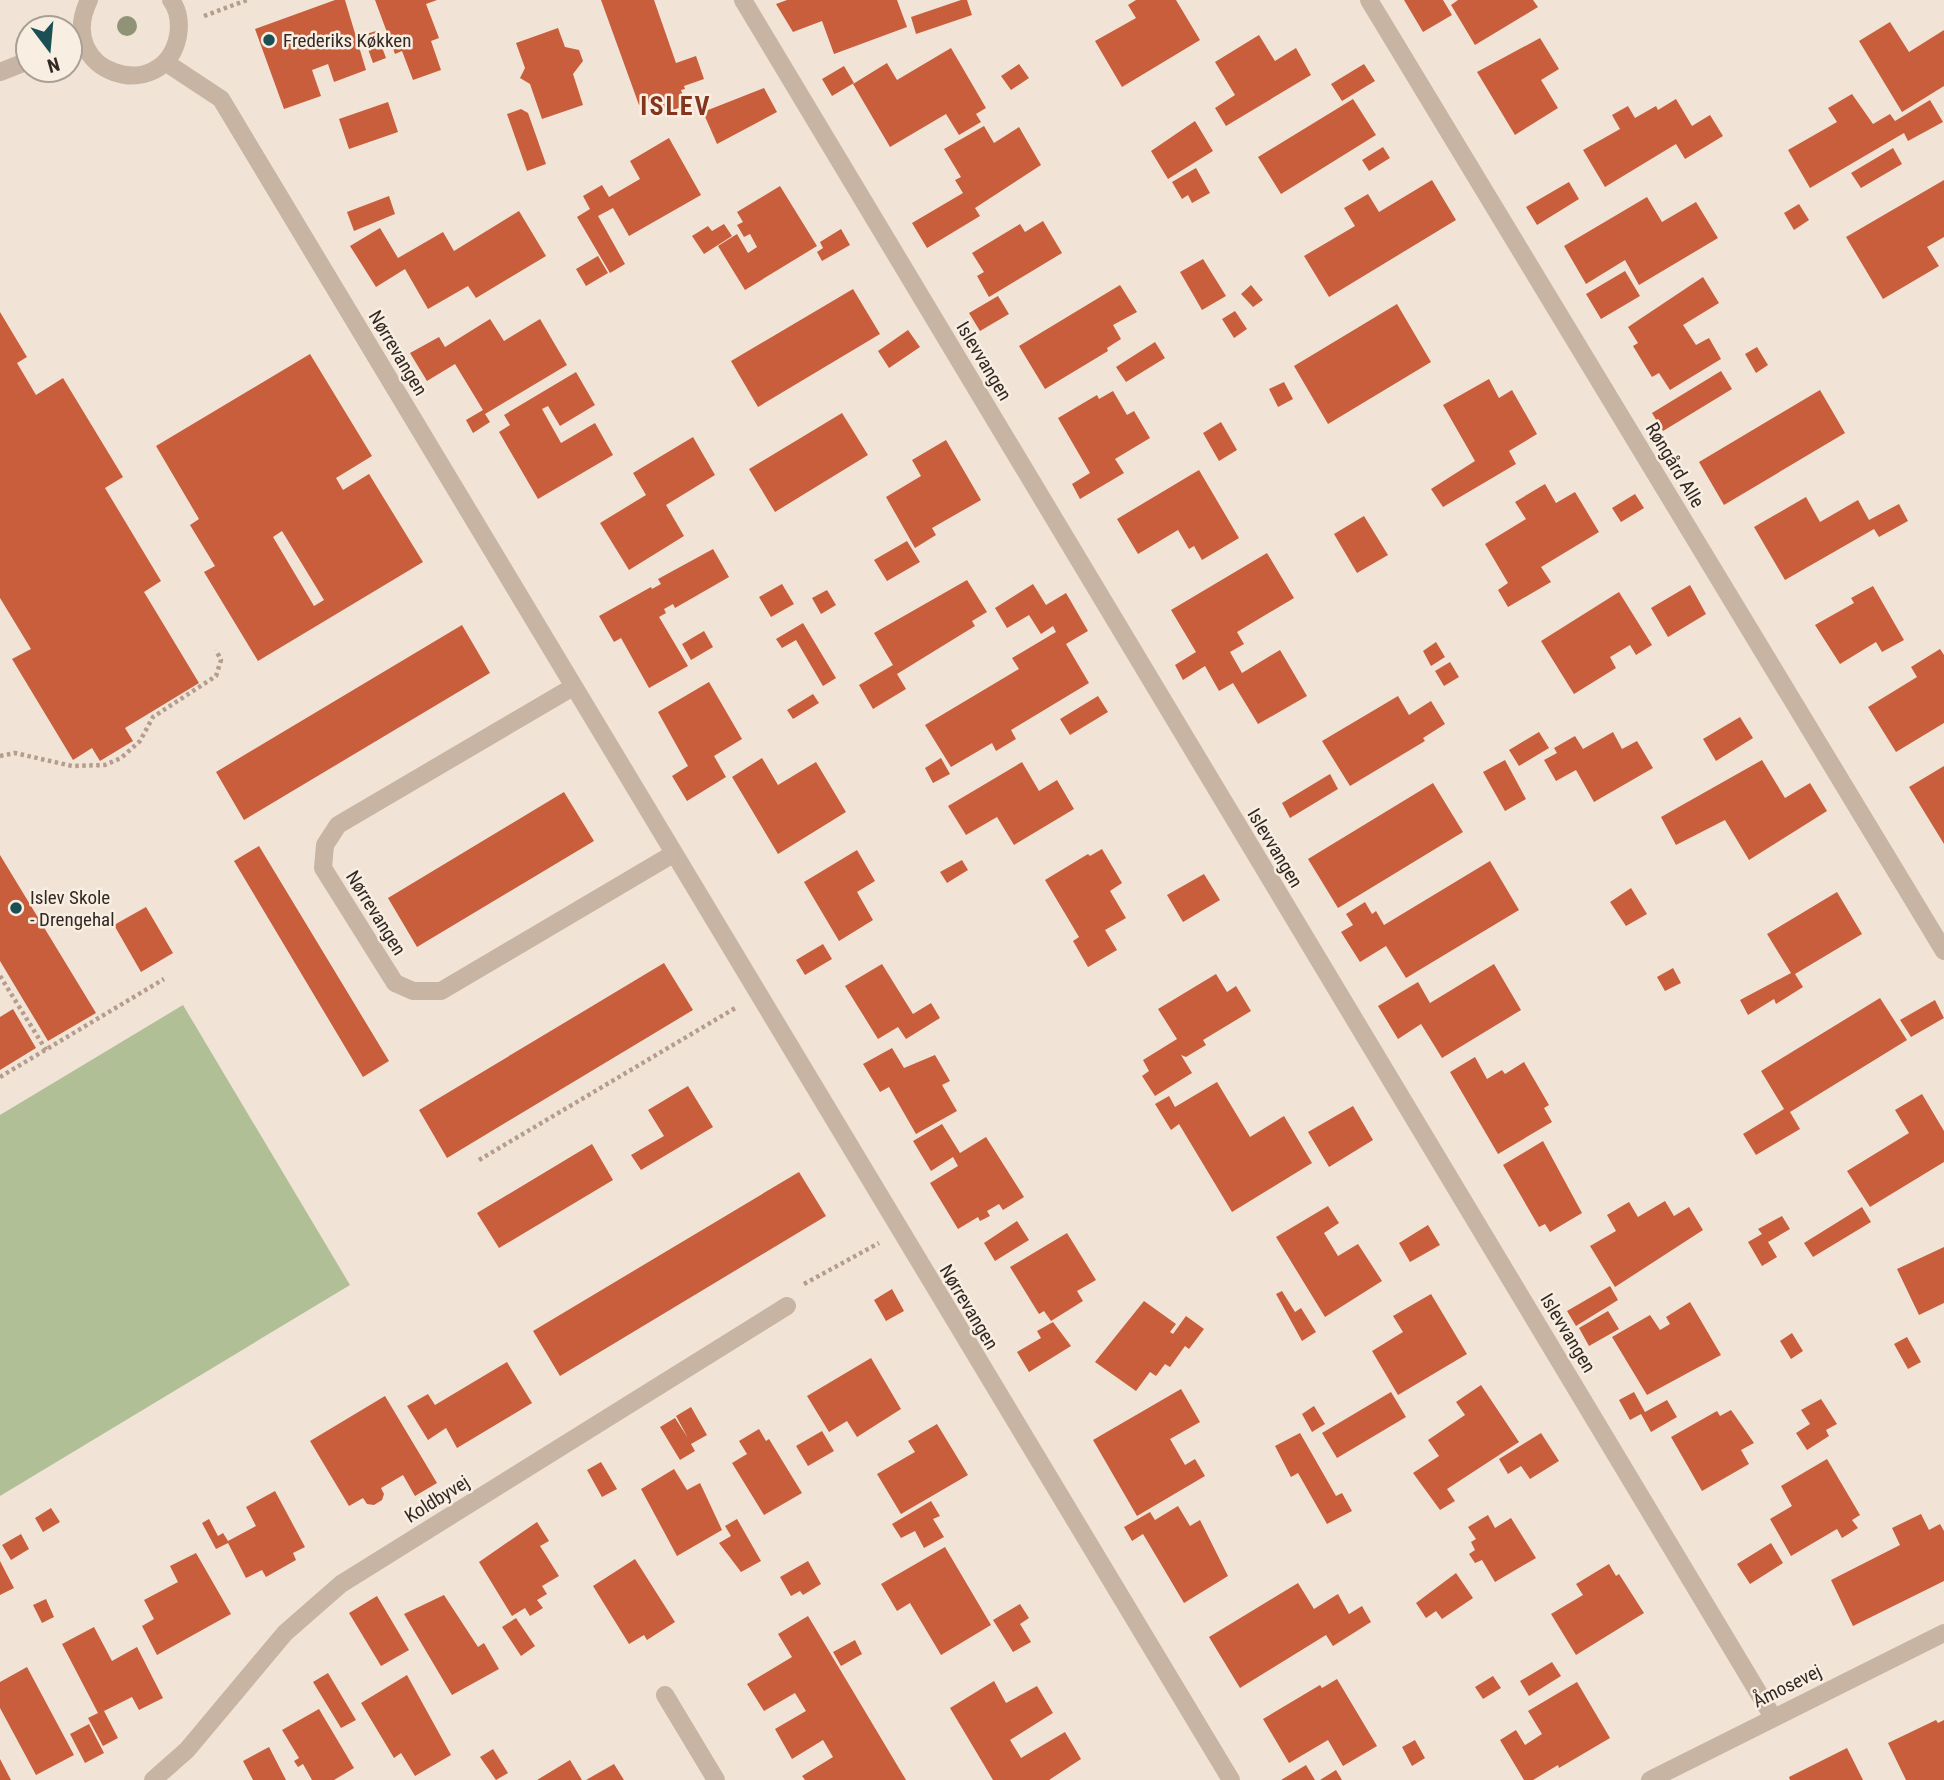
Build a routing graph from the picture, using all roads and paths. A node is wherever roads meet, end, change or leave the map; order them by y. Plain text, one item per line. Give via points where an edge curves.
1 (247, 0) edge
2 (743, 0) edge
3 (1370, 0) edge
4 (178, 2) edge
5 (180, 25) junction
6 (84, 51) edge
7 (165, 62) junction
8 (216, 650) dead end
9 (573, 687) junction
10 (0, 756) edge
11 (673, 854) junction
12 (1944, 951) edge
13 (0, 976) edge
14 (164, 979) dead end
15 (758, 995) junction
16 (46, 1050) junction
17 (0, 1077) edge
18 (478, 1160) dead end
19 (899, 1231) junction
20 (787, 1306) joint
21 (1944, 1633) edge
22 (665, 1695) dead end
23 (1773, 1717) junction
24 (153, 1780) edge
25 (716, 1780) edge
26 (1231, 1780) edge
27 (1650, 1780) edge

1 - 5 path
2 - 23 street, Islevvangen
3 - 12 street, Røngård Alle
4 - 5 street
5 - 7 street via 176,45
6 - 7 street via 108,71 128,76 148,73
7 - 9 street, Nørrevangen via 221,99
8 - 10 path via 220,660 216,676 153,717 140,741 121,758 72,766 15,753
9 - 11 street, Nørrevangen
9 - 11 street, Nørrevangen via 338,825 325,845 323,868 395,983 413,991 441,991
11 - 15 street, Nørrevangen
13 - 16 path
14 - 16 path
15 - 18 path
15 - 19 street, Nørrevangen
16 - 17 path
19 - 20 path via 794,1289
19 - 26 street, Nørrevangen
20 - 24 street, Koldbyvej via 341,1584 285,1633 187,1750
21 - 23 street, Åmosevej
22 - 25 street
23 - 27 street, Åmosevej

